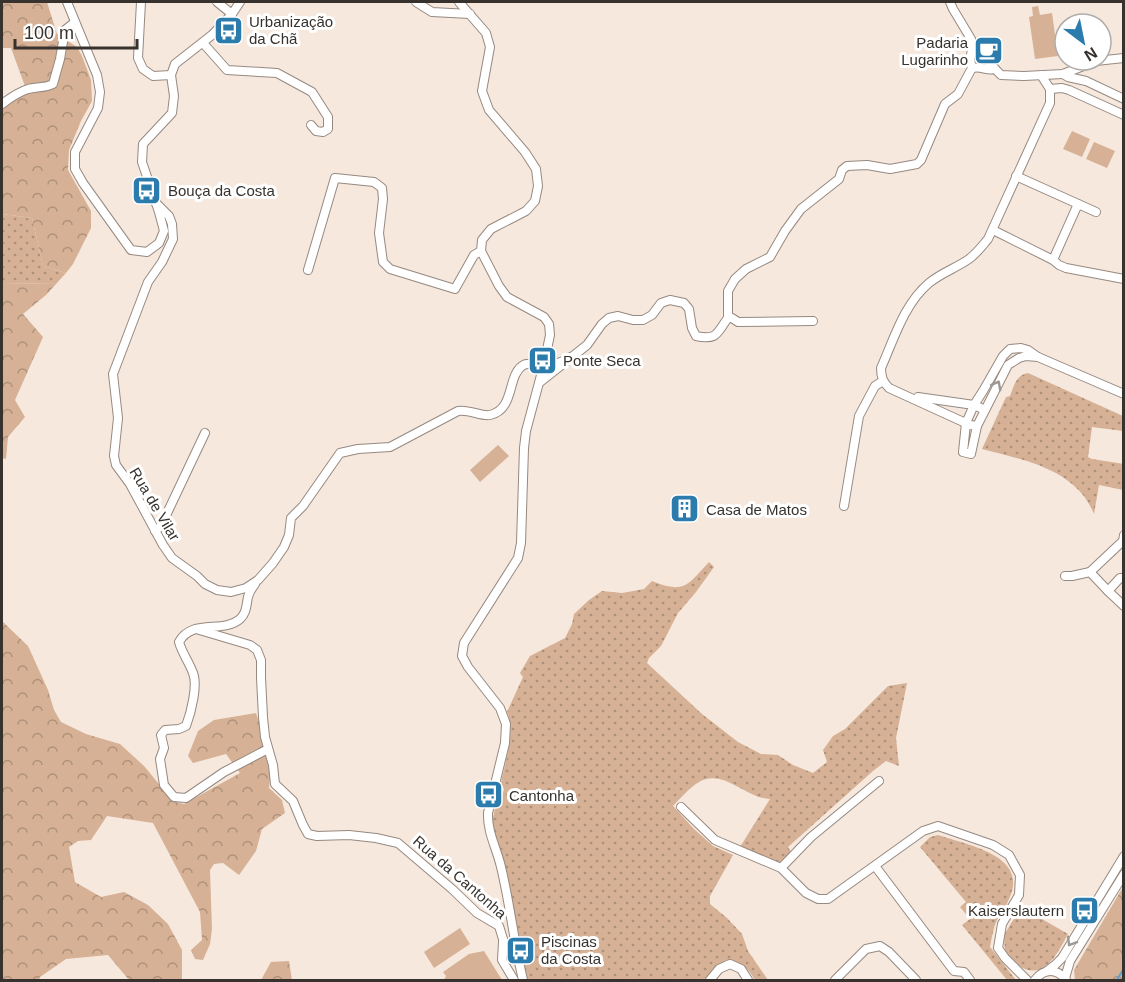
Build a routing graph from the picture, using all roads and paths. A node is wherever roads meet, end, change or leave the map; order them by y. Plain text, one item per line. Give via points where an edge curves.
1 (67, 2) edge
2 (141, 2) edge
3 (217, 2) edge
4 (240, 2) edge
5 (416, 2) edge
6 (459, 2) edge
7 (950, 2) edge
8 (232, 14) junction
9 (470, 14) junction
10 (75, 22) junction
11 (202, 43) junction
12 (973, 46) junction
13 (972, 68) junction
14 (998, 72) junction
15 (1068, 72) edge
16 (1063, 74) junction
17 (171, 75) junction
18 (1041, 75) junction
19 (1050, 89) junction
20 (1120, 97) edge
21 (2, 104) edge
22 (1110, 109) junction
23 (1124, 115) edge
24 (311, 125) dead end
25 (1016, 176) junction
26 (155, 201) junction
27 (1078, 204) junction
28 (1096, 212) dead end
29 (993, 230) junction
30 (481, 251) junction
31 (1053, 260) junction
32 (308, 270) dead end
33 (1124, 279) edge
34 (728, 318) junction
35 (813, 321) dead end
36 (572, 357) junction
37 (1038, 357) junction
38 (544, 366) junction
39 (540, 381) junction
40 (883, 381) junction
41 (1123, 393) edge
42 (909, 396) junction
43 (974, 405) junction
44 (984, 410) junction
45 (966, 423) junction
46 (977, 426) junction
47 (205, 433) dead end
48 (844, 506) dead end
49 (155, 531) junction
50 (1124, 535) edge
51 (1090, 572) junction
52 (1065, 576) dead end
53 (1124, 578) edge
54 (258, 580) junction
55 (1108, 591) junction
56 (1124, 606) edge
57 (196, 629) junction
58 (268, 748) junction
59 (879, 781) dead end
60 (681, 807) dead end
61 (1124, 856) edge
62 (874, 866) junction
63 (781, 868) junction
64 (1124, 874) edge
65 (503, 939) junction
66 (517, 957) junction
67 (1019, 972) junction
68 (1041, 975) edge
69 (1065, 979) edge
70 (513, 981) edge
71 (523, 981) edge
72 (710, 981) edge
73 (748, 981) edge
74 (836, 981) edge
75 (916, 981) edge
76 (970, 981) edge
77 (1027, 981) edge

1 - 10 street
2 - 17 street via 138,58 143,69 153,76
3 - 8 street
4 - 8 street
5 - 9 street via 432,12
6 - 9 street
7 - 12 street
8 - 11 street
9 - 30 street via 486,33 490,47 482,91 489,110 536,169 538,186 535,201 526,211 491,229 482,240
10 - 21 street via 65,30 53,84 26,90
10 - 26 street via 100,92 98,108 75,152 75,169 131,250 147,252 159,243 164,231
11 - 17 street via 175,64
11 - 24 street via 227,70 277,73 312,92 328,117 328,129 316,131
12 - 13 street
12 - 14 street
13 - 14 street
13 - 34 street via 958,94 945,104 921,160 890,169 867,165 842,170 839,179 801,209 770,257 735,279 728,291
14 - 18 street
15 - 16 street
16 - 18 street
16 - 20 street
17 - 26 street via 172,113 143,144 142,162
18 - 19 street
19 - 22 street via 1069,90
19 - 25 street via 1050,104
20 - 22 street
22 - 23 street
25 - 27 street
25 - 29 street
26 - 49 street, Rua de Vilar via 168,216 172,239 148,282 113,374 118,418 116,465
27 - 28 street
27 - 31 street
29 - 31 street
29 - 40 street via 968,260 916,295 881,368
30 - 32 street via 474,255 455,289 390,269 383,261 379,233 382,189 374,182 335,178
30 - 38 street via 507,297 544,317 549,324
31 - 33 street via 1066,268
34 - 35 street via 738,322
34 - 36 street via 718,333 706,339 696,336 689,309 684,303 670,300 643,320 609,318
36 - 38 street
36 - 39 street
37 - 41 street
37 - 43 street via 1028,350 1010,349
44 -> 37 street via 1008,365 1026,356
38 - 39 street
38 - 54 street, Rua de Vilar via 520,366 508,399 492,415 458,411 390,447 340,453 291,518 284,547
39 - 66 street via 524,448 518,558 464,643 462,656 500,708 506,724 488,825 501,866
40 - 42 street via 889,388
40 - 48 street via 875,386 859,416
42 - 43 street
42 - 45 street
43 - 44 street
43 - 45 street
44 - 46 street
45 - 46 street
45 - 46 street via 963,452 971,454
47 - 49 street via 161,526
49 - 54 street, Rua de Vilar via 172,558 217,590 231,592
50 - 51 street
51 - 52 street
51 - 55 street
53 - 55 street via 1119,578
54 - 57 street via 248,597 245,613 237,621
55 - 56 street
57 - 58 street, Rua da Cantonha via 257,650
57 - 58 street via 183,634 179,642 194,674 194,689 186,726 165,730 161,735 164,785 174,797 186,798
58 - 65 street, Rua da Cantonha via 275,784 293,801 308,834 349,835 398,843 477,914 499,926
59 - 63 street via 811,837
60 - 63 street via 715,840
61 -> 68 street via 1062,958
62 - 63 street via 828,899 806,893
62 - 67 street via 923,831 938,826 993,845 1009,855 1020,875 1019,895 1002,924 998,948
62 - 76 street via 954,971 964,972
64 - 69 street via 1070,961
65 - 66 street, Rua da Cantonha via 511,955
65 - 70 street via 502,960
66 - 71 street
67 - 68 street
67 - 77 street
68 - 69 street via 1057,972
72 - 73 street via 719,969 730,964 741,969
74 - 75 street via 866,949 880,946

